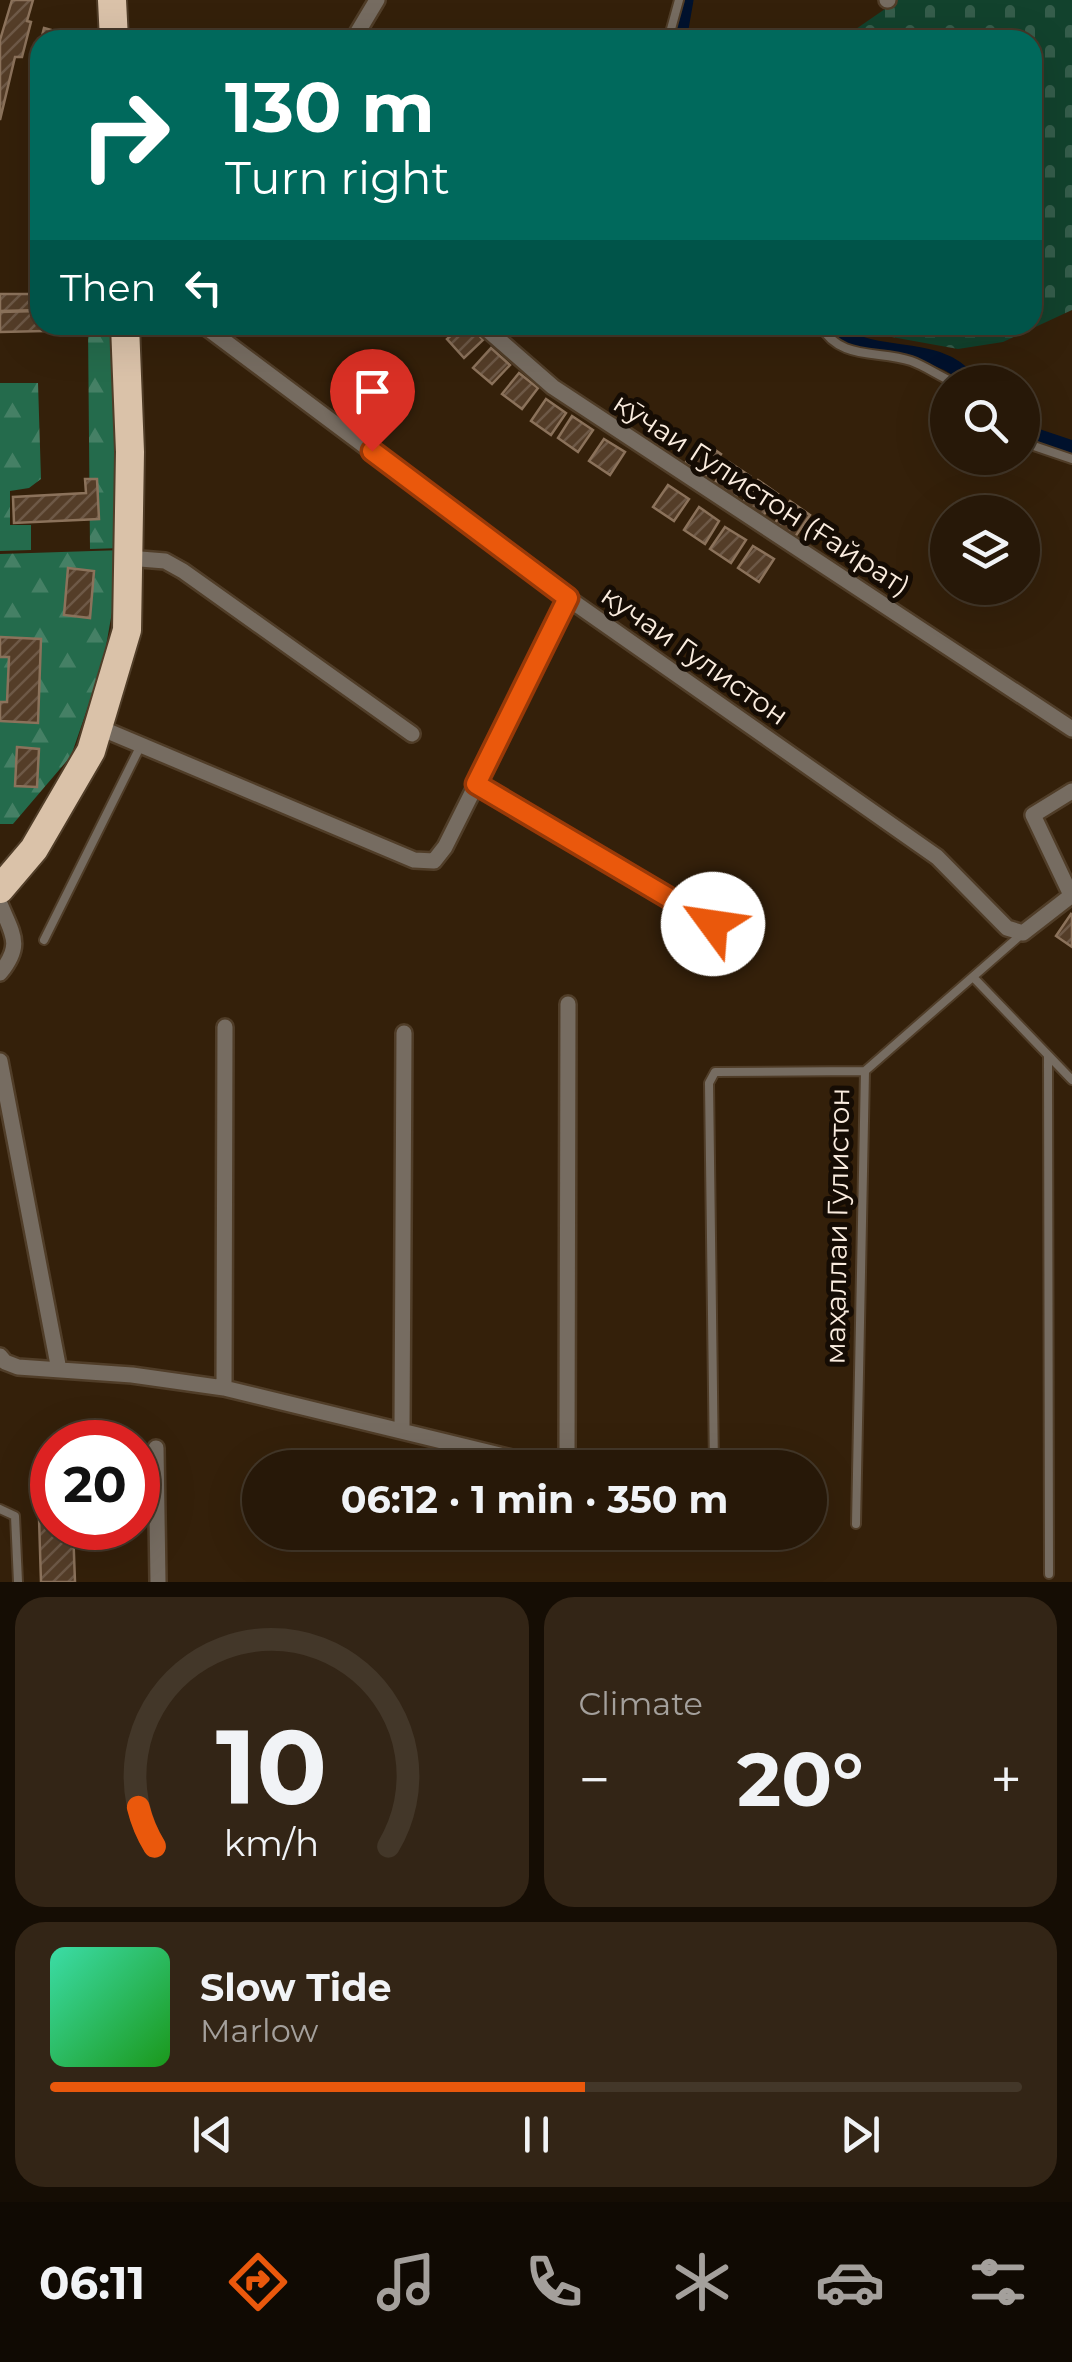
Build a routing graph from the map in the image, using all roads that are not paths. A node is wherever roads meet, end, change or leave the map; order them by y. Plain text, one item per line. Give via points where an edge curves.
1 (112, 0) edge
2 (376, 0) edge
3 (679, 0) edge
4 (114, 30) edge
5 (359, 30) edge
6 (671, 30) edge
7 (125, 335) edge
8 (215, 335) edge
9 (493, 335) edge
10 (825, 335) edge
11 (930, 370) edge
12 (1040, 448) edge
13 (1072, 459) edge
14 (128, 558) junction
15 (568, 598) junction
16 (98, 727) junction
17 (1072, 729) edge
18 (412, 734) dead end
19 (141, 745) junction
20 (476, 784) junction
21 (1072, 791) edge
22 (0, 888) edge
23 (1071, 895) edge
24 (0, 904) edge
25 (713, 924) dead end
26 (1015, 931) junction
27 (44, 940) dead end
28 (0, 973) edge
29 (973, 978) junction
30 (568, 1004) dead end
31 (225, 1027) dead end
32 (404, 1033) dead end
33 (1048, 1056) junction
34 (0, 1061) edge
35 (866, 1071) junction
36 (1072, 1080) edge
37 (0, 1356) edge
38 (60, 1370) junction
39 (224, 1388) junction
40 (402, 1430) junction
41 (483, 1450) edge
42 (566, 1450) edge
43 (714, 1450) edge
44 (0, 1509) edge
45 (856, 1524) dead end
46 (158, 1550) edge
47 (1049, 1574) dead end
48 (18, 1582) edge
49 (158, 1582) edge

1 - 4 highway
2 - 5 street
3 - 6 lane
7 - 14 highway
8 - 15 street, кучаи Гулистон
9 - 17 street, кӯчаи Гулистон (Ғайрат) via 553,387
10 - 11 lane via 840,348 909,360
12 - 13 lane
14 - 16 highway via 127,630
14 - 18 street via 183,570
15 - 20 street
15 - 26 street, кучаи Гулистон via 938,856
16 - 19 street
16 - 22 highway via 34,849
19 - 20 street via 414,860 434,861 445,848
19 - 27 lane
20 - 25 lane
21 - 23 street, маҳаллаи Гулистон via 1034,815
23 - 26 street, маҳаллаи Гулистон
24 - 28 street via 16,947
26 - 29 lane, маҳаллаи Гулистон
29 - 33 lane
29 - 35 lane, маҳаллаи Гулистон
30 - 42 street
31 - 39 street
32 - 40 street
33 - 36 lane
33 - 47 lane
34 - 38 street
35 - 43 lane via 711,1076
35 - 45 lane, маҳаллаи Гулистон
37 - 38 street via 18,1367
38 - 39 street
39 - 40 street
40 - 41 street
44 - 48 lane via 14,1516
46 - 49 street

